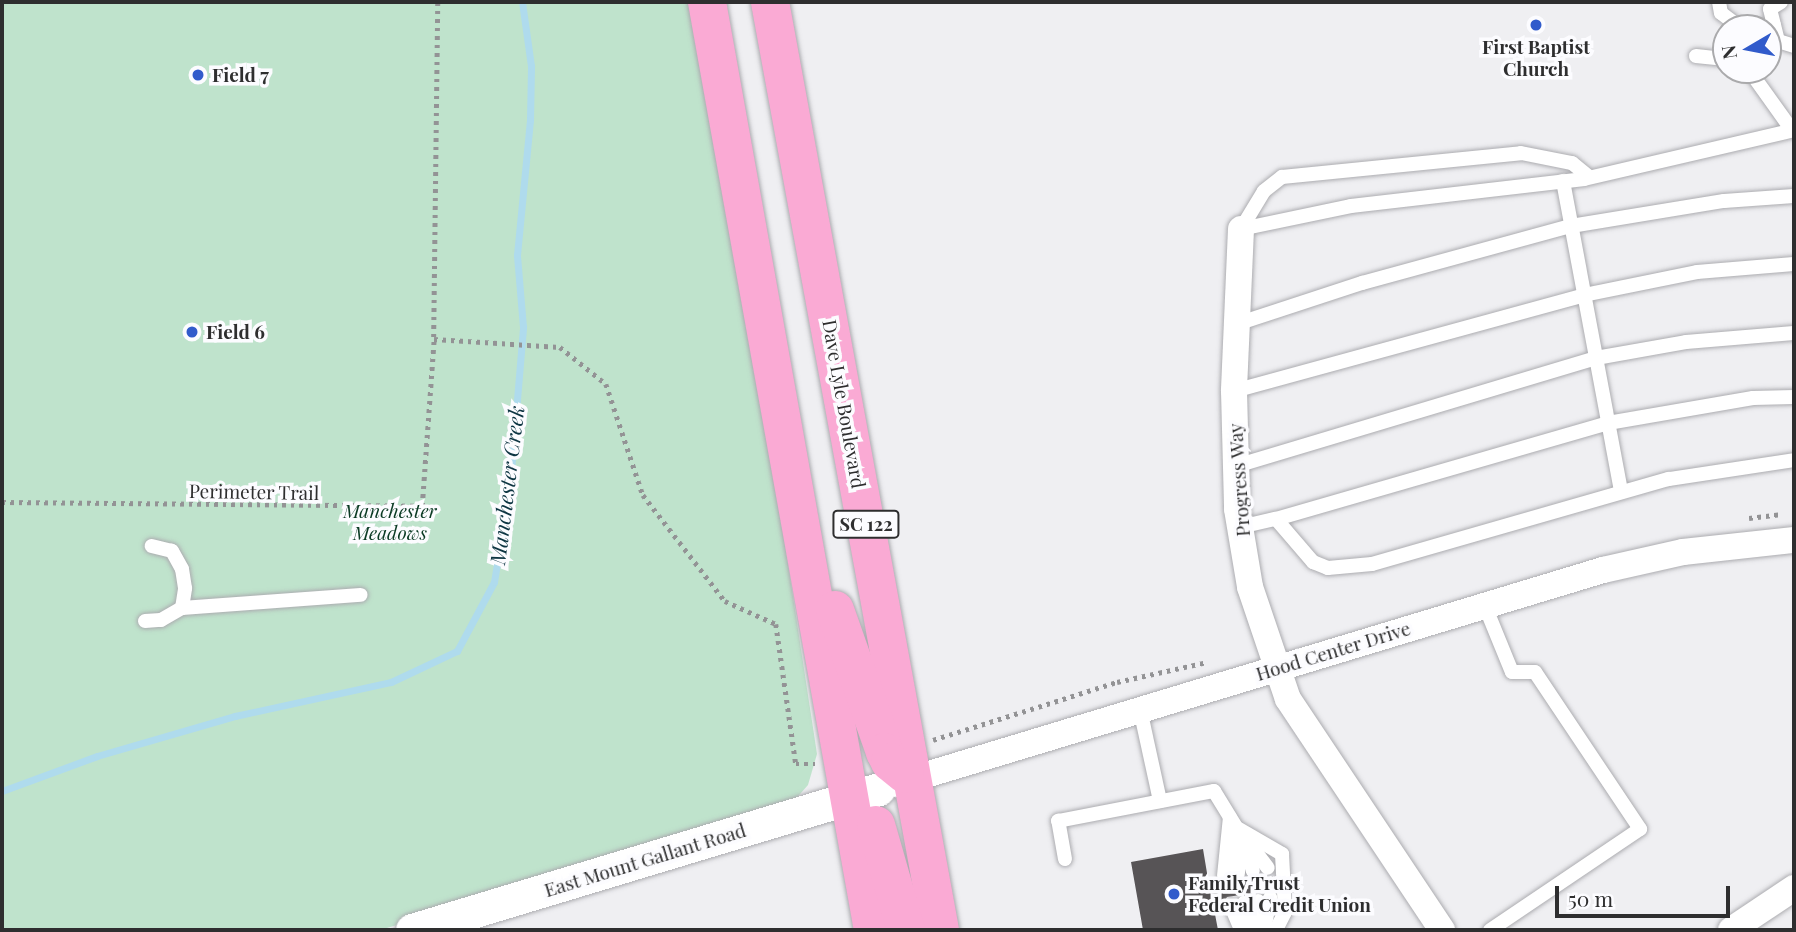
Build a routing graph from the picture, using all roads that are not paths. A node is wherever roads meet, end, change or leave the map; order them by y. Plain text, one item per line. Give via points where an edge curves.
1 (707, 2) edge
2 (770, 2) edge
3 (1696, 56) dead end
4 (1712, 58) edge
5 (1759, 84) edge
6 (1793, 130) edge
7 (1589, 177) junction
8 (1563, 181) junction
9 (1794, 196) edge
10 (1572, 226) junction
11 (1241, 229) junction
12 (1794, 264) edge
13 (1584, 295) junction
14 (1237, 324) junction
15 (1794, 333) edge
16 (1596, 358) junction
17 (1234, 391) junction
18 (1794, 397) edge
19 (1608, 423) junction
20 (1794, 460) edge
21 (1236, 466) junction
22 (795, 492) junction
23 (1621, 492) junction
24 (1276, 519) junction
25 (1240, 527) junction
26 (1794, 540) edge
27 (152, 546) dead end
28 (361, 595) dead end
29 (1485, 606) junction
30 (182, 608) junction
31 (145, 621) dead end
32 (1277, 668) junction
33 (1140, 709) junction
34 (880, 788) junction
35 (1160, 801) junction
36 (1234, 822) junction
37 (1065, 859) dead end
38 (1794, 888) edge
39 (1251, 902) junction
40 (1764, 922) edge
41 (412, 930) edge
42 (873, 930) edge
43 (906, 930) edge
44 (940, 930) edge
45 (1241, 930) edge
46 (1249, 930) edge
47 (1257, 930) edge
48 (1264, 930) edge
49 (1276, 930) edge
50 (1442, 930) edge
51 (1490, 930) edge
52 (1731, 930) edge

1 - 22 main road, Dave Lyle Boulevard / SC 122
2 - 34 main road, Dave Lyle Boulevard / SC 122
3 - 4 lane
5 - 6 lane
6 - 7 lane
7 - 8 lane
7 - 11 lane via 1572,163 1521,153 1282,177 1264,191
8 - 10 lane
8 - 11 lane via 1351,206
9 - 10 lane via 1724,201
10 - 13 lane
10 - 14 lane via 1362,283
11 - 14 street, Progress Way
12 - 13 lane via 1697,272
13 - 16 lane
13 - 17 lane
14 - 17 street, Progress Way
15 - 16 lane via 1686,342
16 - 19 lane
16 - 21 lane
17 - 21 street, Progress Way
18 - 19 lane via 1753,398
19 - 23 lane
19 - 24 lane
20 - 23 lane via 1668,479
21 - 25 street, Progress Way
22 - 34 main road via 890,762
22 - 34 main road, Dave Lyle Boulevard / SC 122 via 843,761
23 - 24 lane via 1371,564 1328,568 1313,562
24 - 25 lane
25 - 32 street, Progress Way via 1250,587
26 - 29 street, Hood Center Drive via 1683,552 1603,570
27 - 30 lane via 172,551 182,569
28 - 30 lane
29 - 32 street, Hood Center Drive
29 - 51 lane via 1512,672 1535,671 1640,829
30 - 31 lane via 161,620
32 - 33 street, Hood Center Drive
32 - 50 street, Progress Way via 1288,699
33 - 34 street, Hood Center Drive
33 - 35 lane
34 - 41 street, East Mount Gallant Road
34 - 42 main road, Dave Lyle Boulevard / SC 122
34 - 43 main road via 869,809
34 - 44 main road, Dave Lyle Boulevard / SC 122
35 - 36 lane via 1214,791
35 - 37 lane via 1058,821
36 - 36 lane via 1245,872
36 - 49 lane via 1282,854 1286,912
38 - 40 street
39 - 45 lane
39 - 46 lane
39 - 47 lane
39 - 48 lane
40 - 52 street

